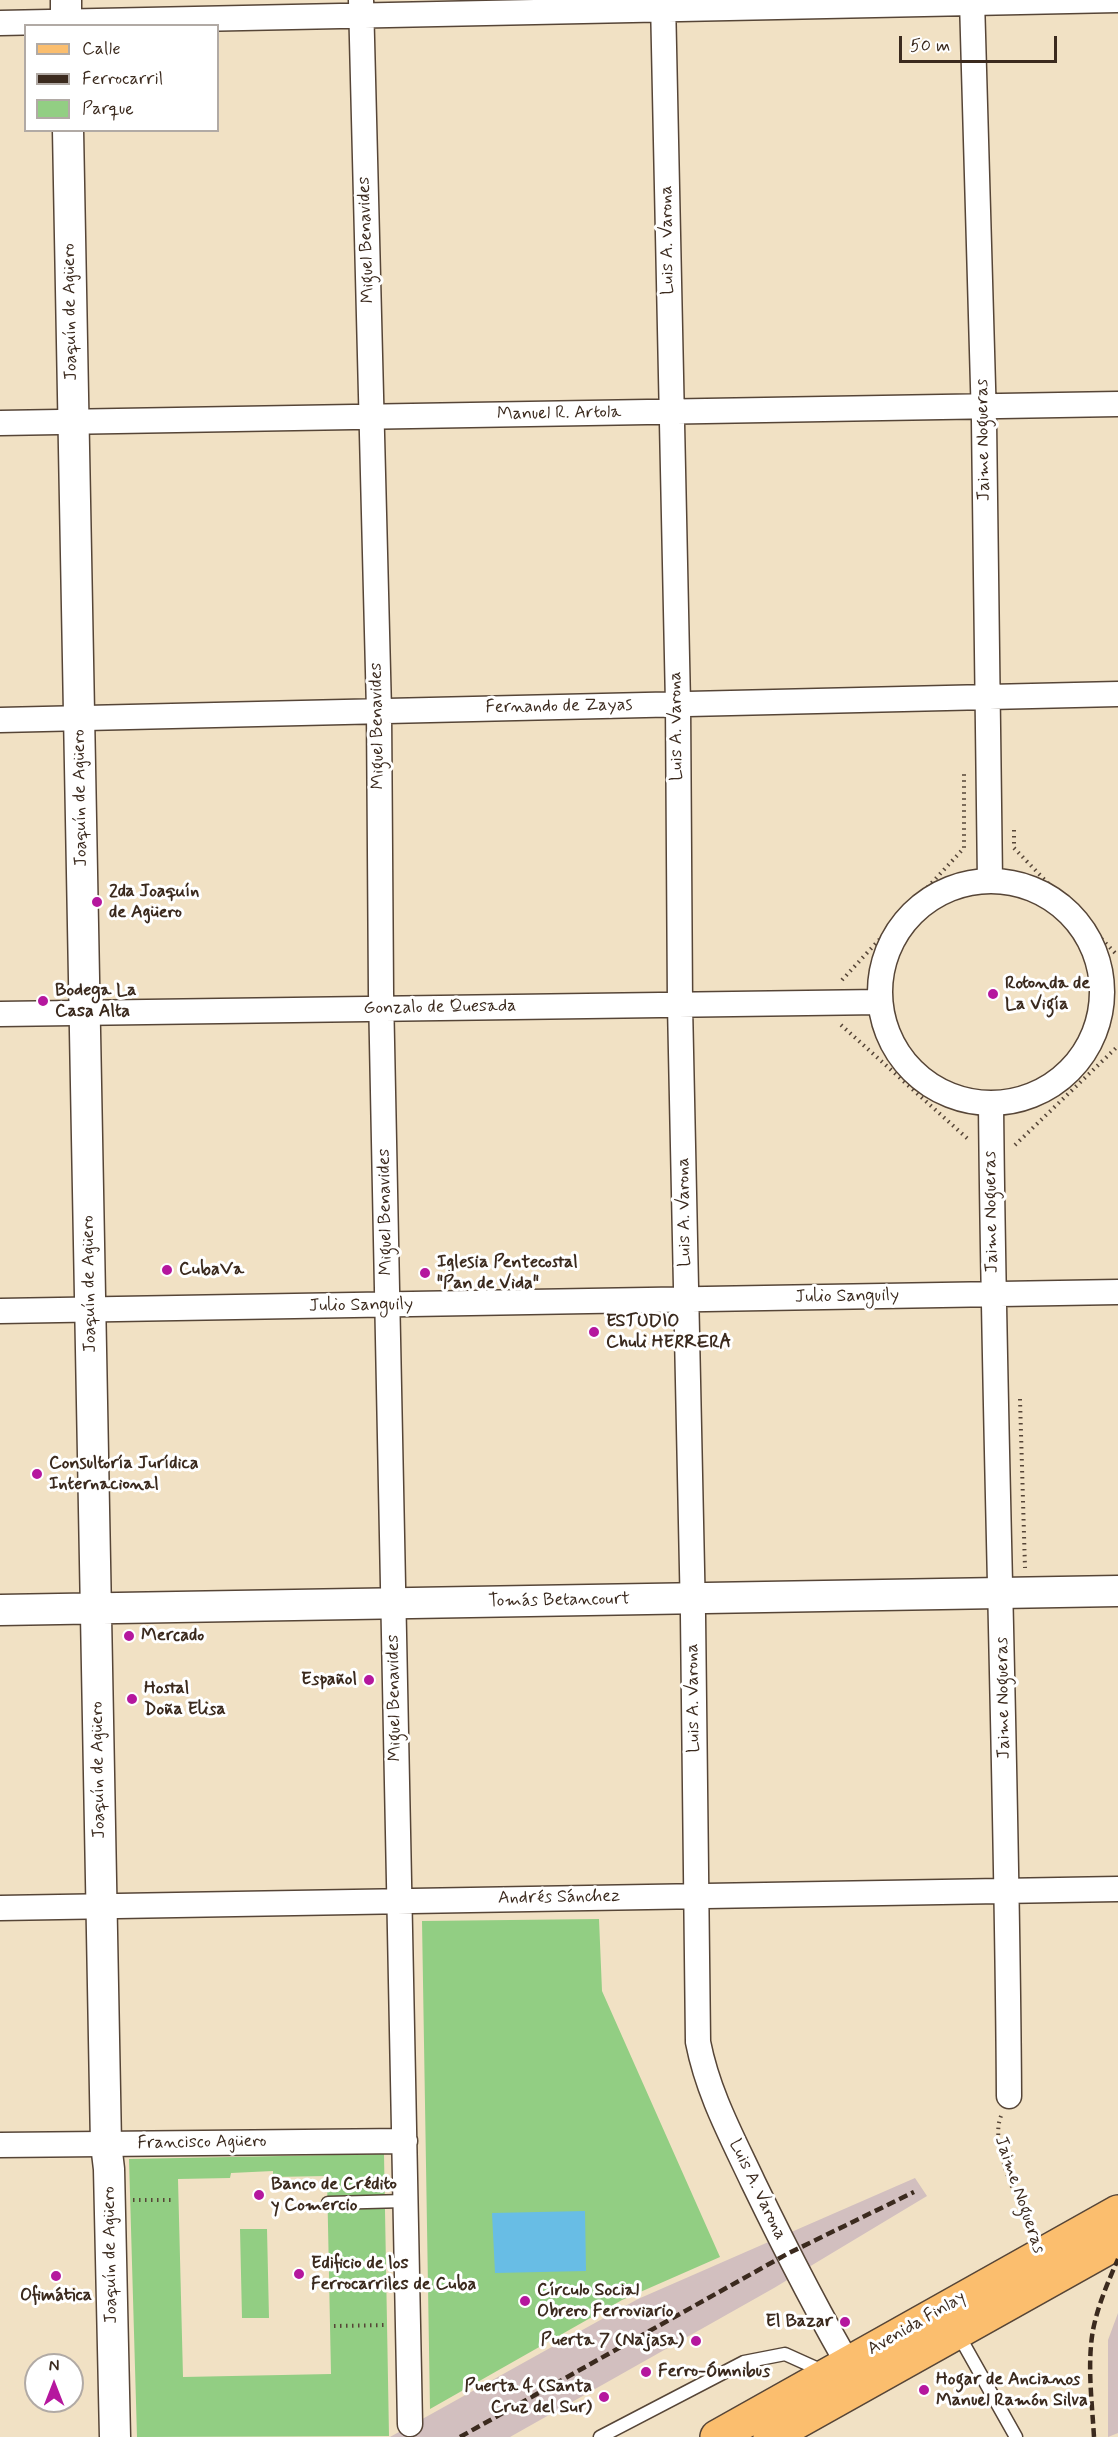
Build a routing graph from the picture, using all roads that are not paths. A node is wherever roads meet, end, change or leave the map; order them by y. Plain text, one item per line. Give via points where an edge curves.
1 (1118, 0) edge
2 (973, 2) edge
3 (664, 5) edge
4 (361, 8) edge
5 (66, 16) edge
6 (0, 23) edge
7 (68, 132) edge
8 (1118, 404) edge
9 (984, 407) junction
10 (672, 412) junction
11 (372, 417) junction
12 (74, 422) junction
13 (0, 423) edge
14 (1118, 694) edge
15 (988, 697) junction
16 (678, 704) junction
17 (379, 711) junction
18 (79, 718) junction
19 (0, 720) edge
20 (990, 881) junction
21 (1110, 996) edge
22 (880, 1002) junction
23 (680, 1005) junction
24 (381, 1009) junction
25 (85, 1013) junction
26 (0, 1014) edge
27 (991, 1103) junction
28 (1118, 1292) edge
29 (993, 1294) junction
30 (687, 1300) junction
31 (388, 1305) junction
32 (0, 1311) edge
33 (90, 1311) junction
34 (1118, 1591) edge
35 (1013, 1593) junction
36 (693, 1599) junction
37 (393, 1604) junction
38 (96, 1608) junction
39 (0, 1610) edge
40 (1118, 1889) edge
41 (1008, 1891) junction
42 (697, 1896) junction
43 (400, 1902) junction
44 (102, 1907) junction
45 (0, 1908) edge
46 (1008, 2096) road end
47 (405, 2141) junction
48 (106, 2144) junction
49 (0, 2145) edge
50 (405, 2201) junction
51 (328, 2203) dead end
52 (1118, 2212) edge
53 (1118, 2242) edge
54 (949, 2321) junction
55 (846, 2375) junction
56 (410, 2424) dead end
57 (115, 2437) edge
58 (600, 2437) edge
59 (717, 2437) edge
60 (770, 2437) edge
61 (1017, 2437) edge

1 - 2 street
2 - 3 street
2 - 9 street, Jaime Nogueras
3 - 4 street
3 - 10 street, Luis A. Varona
4 - 5 street
4 - 11 street, Miguel Benavides
5 - 6 street
7 - 12 street, Joaquín de Agüero
8 - 9 street, Manuel R. Artola
9 - 10 street, Manuel R. Artola
9 - 15 street, Jaime Nogueras
10 - 11 street, Manuel R. Artola
10 - 16 street, Luis A. Varona
11 - 12 street, Manuel R. Artola
11 - 17 street, Miguel Benavides
12 - 13 street, Manuel R. Artola
12 - 18 street, Joaquín de Agüero
14 - 15 street, Fernando de Zayas
15 - 16 street, Fernando de Zayas
15 - 20 street, Jaime Nogueras
16 - 17 street, Fernando de Zayas
16 - 23 street, Luis A. Varona
17 - 18 street, Fernando de Zayas
17 - 24 street, Miguel Benavides
18 - 19 street, Fernando de Zayas
18 - 25 street, Joaquín de Agüero
20 - 21 street via 1026,886 1059,903 1084,930
20 - 22 street via 953,887 921,905 897,932 882,966
21 - 27 street via 1079,1061 1054,1084 1024,1098
22 - 23 street, Gonzalo de Quesada
22 - 27 street via 888,1034 904,1062 929,1084 958,1098
23 - 24 street, Gonzalo de Quesada
23 - 30 street, Luis A. Varona
24 - 25 street, Gonzalo de Quesada
24 - 31 street, Miguel Benavides
25 - 26 street, Gonzalo de Quesada
25 - 33 street, Joaquín de Agüero
27 - 29 street, Jaime Nogueras
28 - 29 street, Julio Sanguily
29 - 30 street, Julio Sanguily
29 - 35 street, Jaime Nogueras
30 - 31 street, Julio Sanguily
30 - 36 street, Luis A. Varona
31 - 33 street, Julio Sanguily
31 - 37 street, Miguel Benavides
32 - 33 street, Julio Sanguily
33 - 38 street, Joaquín de Agüero
34 - 35 street, Tomás Betancourt
35 - 36 street, Tomás Betancourt
35 - 41 street, Jaime Nogueras
36 - 37 street, Tomás Betancourt
36 - 42 street, Luis A. Varona
37 - 38 street, Tomás Betancourt
37 - 43 street, Miguel Benavides
38 - 39 street, Tomás Betancourt
38 - 44 street, Joaquín de Agüero
40 - 41 street, Andrés Sánchez
41 - 42 street, Andrés Sánchez
41 - 46 street, Jaime Nogueras
42 - 43 street, Andrés Sánchez
42 - 55 street, Luis A. Varona via 699,2042 705,2074 723,2120
43 - 44 street, Andrés Sánchez
43 - 47 street, Miguel Benavides
44 - 45 street, Andrés Sánchez
44 - 48 street, Joaquín de Agüero
47 - 48 street, Francisco Agüero
47 - 50 street, Miguel Benavides
48 - 49 street, Francisco Agüero
48 - 57 street, Joaquín de Agüero
50 - 51 lane
50 - 56 street, Miguel Benavides
52 - 54 main road, Avenida Finlay via 1039,2255
53 - 54 main road, Avenida Finlay
54 - 55 main road, Avenida Finlay
54 - 61 lane
55 - 58 lane via 785,2354 744,2362
55 - 59 main road, Avenida Finlay
55 - 60 main road, Avenida Finlay

